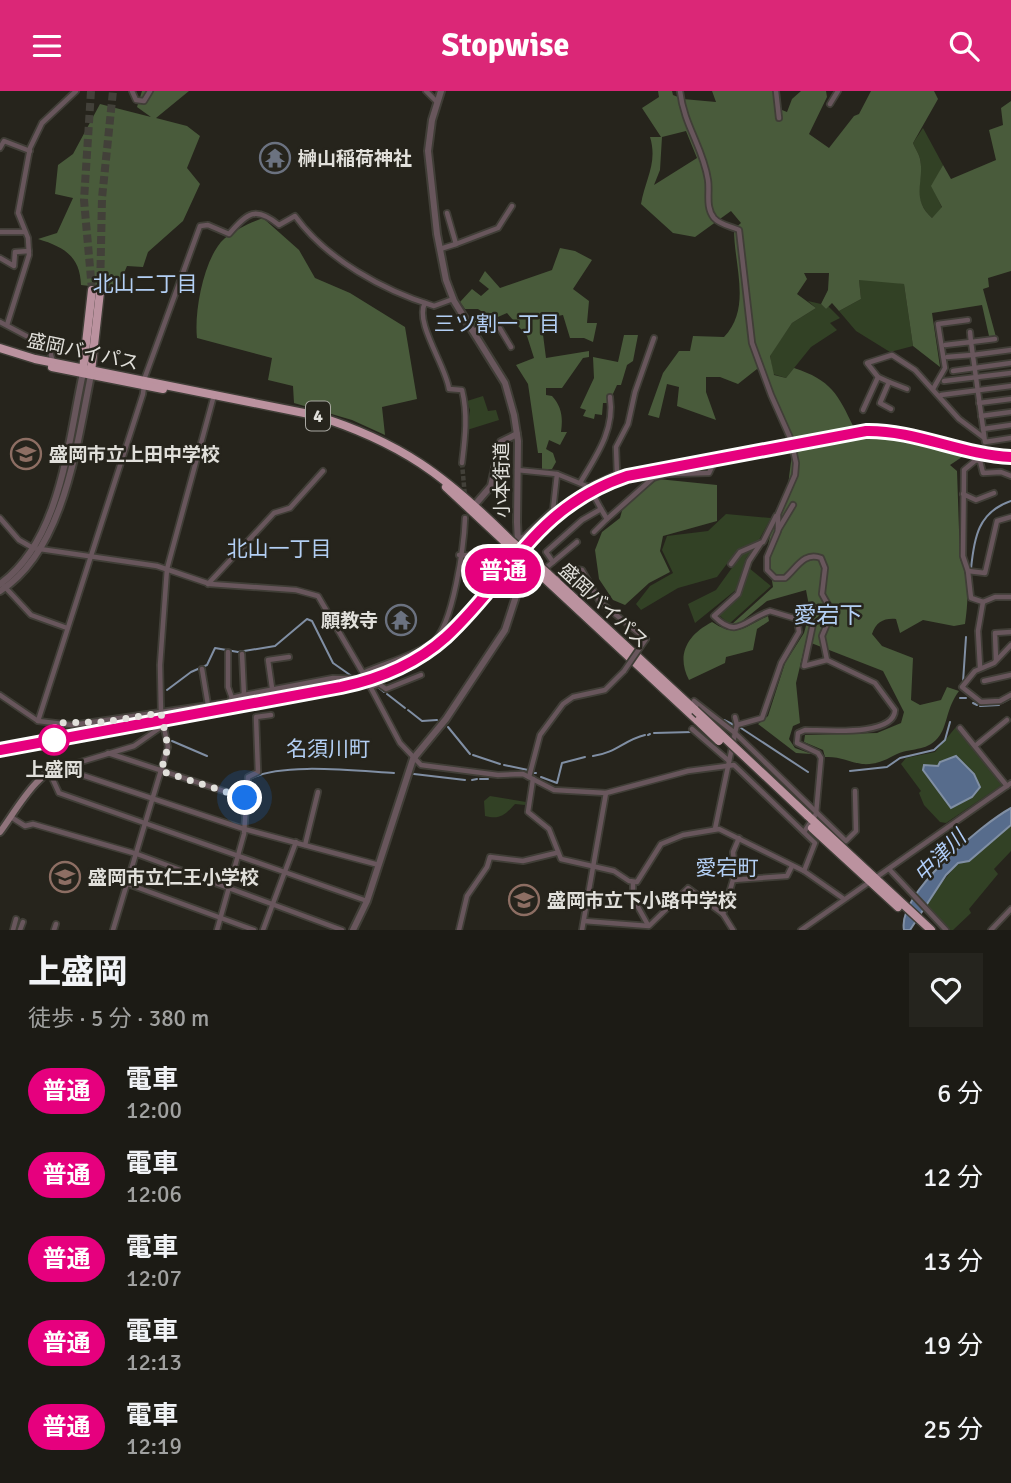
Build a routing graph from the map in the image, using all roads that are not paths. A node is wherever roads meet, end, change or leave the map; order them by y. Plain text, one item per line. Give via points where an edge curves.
1 (76, 91) edge
2 (132, 91) edge
3 (150, 91) edge
4 (426, 91) edge
5 (441, 91) edge
6 (680, 91) edge
7 (776, 91) edge
8 (838, 91) edge
9 (437, 101) junction
10 (830, 104) dead end
11 (779, 118) dead end
12 (0, 148) edge
13 (30, 151) junction
14 (512, 206) dead end
15 (447, 213) dead end
16 (0, 232) edge
17 (25, 232) junction
18 (456, 244) junction
19 (440, 249) junction
20 (29, 251) junction
21 (0, 258) edge
22 (96, 291) tunnel mouth
23 (453, 299) junction
24 (425, 303) junction
25 (968, 320) dead end
26 (0, 322) edge
27 (7, 325) junction
28 (471, 332) junction
29 (970, 333) dead end
30 (654, 338) dead end
31 (995, 339) dead end
32 (971, 342) junction
33 (945, 345) dead end
34 (511, 347) dead end
35 (0, 348) edge
36 (1011, 350) edge
37 (0, 353) edge
38 (973, 355) junction
39 (947, 357) dead end
40 (54, 362) junction
41 (1011, 363) edge
42 (974, 368) junction
43 (87, 370) junction
44 (953, 370) dead end
45 (1011, 373) edge
46 (878, 377) junction
47 (975, 378) junction
48 (944, 381) dead end
49 (889, 382) junction
50 (145, 383) junction
51 (1011, 386) edge
52 (907, 389) dead end
53 (933, 389) junction
54 (978, 391) junction
55 (940, 395) junction
56 (610, 397) dead end
57 (213, 399) junction
58 (1011, 399) edge
59 (979, 403) junction
60 (891, 409) dead end
61 (863, 410) dead end
62 (1011, 412) edge
63 (981, 416) junction
64 (1011, 425) edge
65 (983, 429) junction
66 (517, 433) junction
67 (984, 437) junction
68 (1011, 438) edge
69 (736, 454) dead end
70 (462, 463) tunnel mouth
71 (517, 470) junction
72 (323, 471) dead end
73 (557, 474) junction
74 (1011, 476) edge
75 (580, 483) junction
76 (994, 493) dead end
77 (963, 494) junction
78 (594, 496) dead end
79 (793, 505) dead end
80 (473, 507) junction
81 (601, 509) junction
82 (778, 514) junction
83 (1011, 517) edge
84 (0, 518) edge
85 (465, 518) dead end
86 (607, 519) junction
87 (778, 531) junction
88 (594, 532) dead end
89 (511, 540) junction
90 (576, 542) dead end
91 (761, 544) junction
92 (33, 548) junction
93 (43, 549) junction
94 (459, 555) junction
95 (91, 556) junction
96 (553, 562) junction
97 (731, 564) dead end
98 (167, 569) junction
99 (220, 570) junction
100 (968, 571) junction
101 (543, 574) junction
102 (556, 581) junction
103 (208, 584) junction
104 (520, 584) junction
105 (220, 585) junction
106 (2, 586) edge
107 (1011, 597) edge
108 (983, 602) junction
109 (797, 619) junction
110 (67, 628) junction
111 (1011, 632) edge
112 (1011, 645) edge
113 (228, 652) dead end
114 (242, 654) dead end
115 (289, 657) dead end
116 (827, 660) junction
117 (996, 660) junction
118 (980, 667) junction
119 (202, 669) dead end
120 (363, 673) junction
121 (421, 675) dead end
122 (1011, 675) edge
123 (366, 679) junction
124 (984, 681) dead end
125 (371, 687) junction
126 (272, 688) junction
127 (0, 695) edge
128 (244, 695) junction
129 (1011, 695) edge
130 (232, 698) junction
131 (208, 705) junction
132 (697, 706) junction
133 (161, 713) junction
134 (271, 715) dead end
135 (735, 717) dead end
136 (1007, 720) dead end
137 (38, 721) junction
138 (164, 725) junction
139 (737, 725) junction
140 (960, 728) dead end
141 (692, 729) dead end
142 (735, 733) junction
143 (975, 746) junction
144 (108, 753) junction
145 (413, 759) junction
146 (729, 761) junction
147 (67, 766) junction
148 (728, 768) junction
149 (49, 771) junction
150 (161, 771) junction
151 (531, 778) junction
152 (1009, 784) edge
153 (855, 790) dead end
154 (318, 792) dead end
155 (606, 793) junction
156 (153, 798) junction
157 (245, 798) junction
158 (12, 817) junction
159 (809, 821) junction
160 (146, 826) junction
161 (244, 829) junction
162 (715, 829) junction
163 (0, 832) edge
164 (739, 838) junction
165 (296, 842) junction
166 (305, 845) junction
167 (556, 853) junction
168 (137, 854) junction
169 (237, 856) junction
170 (379, 865) junction
171 (591, 865) junction
172 (792, 866) junction
173 (889, 869) junction
174 (804, 871) junction
175 (286, 873) junction
176 (736, 880) junction
177 (872, 880) junction
178 (633, 883) junction
179 (128, 884) junction
180 (229, 887) junction
181 (845, 899) junction
182 (367, 901) junction
183 (273, 903) junction
184 (899, 904) junction
185 (1011, 909) edge
186 (723, 914) junction
187 (221, 917) junction
188 (16, 919) dead end
189 (584, 921) junction
190 (23, 922) dead end
191 (649, 926) junction
192 (13, 930) edge
193 (20, 930) edge
194 (113, 930) edge
195 (218, 930) edge
196 (254, 930) edge
197 (263, 930) edge
198 (342, 930) edge
199 (353, 930) edge
200 (459, 930) edge
201 (582, 930) edge
202 (733, 930) edge
203 (801, 930) edge
204 (923, 930) edge
205 (931, 930) edge
206 (946, 930) edge
207 (991, 930) edge

1 - 13 street via 43,123
2 - 3 street via 136,100 144,101
4 - 9 street
5 - 9 street, 小本街道
6 - 82 street via 683,116 705,166 711,213 738,230 752,343 794,453 796,475
7 - 11 street
8 - 10 street
9 - 19 street, 小本街道 via 428,164
12 - 13 street via 4,141
13 - 17 street via 18,213
14 - 18 street via 498,229
15 - 18 street
16 - 17 street
17 - 20 street
18 - 19 street
19 - 23 street, 小本街道
20 - 21 street via 15,252 14,266
20 - 27 street
22 - 43 highway
23 - 24 street via 434,306
23 - 28 street, 小本街道
24 - 50 street via 359,271 309,237 295,216 279,225 255,212 229,234 200,226
24 - 70 street via 425,325 449,389 461,390 465,402
25 - 53 street via 938,324 945,368
26 - 27 street
27 - 40 street via 49,348
28 - 34 street via 496,322
28 - 66 street, 小本街道 via 505,383
29 - 32 street
30 - 75 street via 628,424 616,447 617,474 589,487
31 - 32 street
32 - 33 street
32 - 38 street
35 - 40 highway, 盛岡バイパス / 4
36 - 38 street
37 - 43 highway, 盛岡バイパス / 4
38 - 39 street
38 - 42 street
40 - 43 highway, 盛岡バイパス / 4
41 - 42 street
42 - 44 street
42 - 47 street
43 - 50 highway, 盛岡バイパス / 4
43 - 92 street via 54,503
43 - 93 street via 57,514
45 - 47 street
46 - 49 street
46 - 53 street via 867,363 892,355
46 - 61 street
47 - 48 street
47 - 54 street
49 - 52 street
49 - 60 street via 880,403
50 - 57 highway, 盛岡バイパス / 4
50 - 80 highway, 盛岡バイパス / 4 via 314,415 359,431 411,455
50 - 95 street
51 - 54 street
53 - 55 street
54 - 55 street
54 - 59 street
55 - 67 street via 959,419
56 - 75 street via 605,438
57 - 80 highway, 盛岡バイパス / 4 via 314,420 370,440 422,468
57 - 98 street
58 - 59 street
59 - 63 street
62 - 63 street
63 - 65 street
64 - 65 street
65 - 67 street
66 - 71 street, 小本街道
66 - 80 street via 500,442 491,486
67 - 68 street via 985,442
69 - 86 street via 716,458 709,473 653,478
71 - 73 street
71 - 89 street, 小本街道
72 - 99 street via 290,507 274,513
73 - 75 street
73 - 89 street via 554,510 525,536
74 - 77 street via 982,473 976,460 964,470
76 - 77 street via 976,500
77 - 100 street via 963,556
78 - 81 street
79 - 87 street
80 - 89 highway, 盛岡バイパス / 4
81 - 86 street
81 - 96 street via 546,552
82 - 87 street
82 - 91 street
83 - 100 street via 997,521 985,573
84 - 92 street
85 - 94 street
86 - 88 street
87 - 116 street via 766,563 772,576 785,578 809,556 824,561 822,594 832,612 822,636
89 - 94 street via 505,557
89 - 101 highway, 盛岡バイパス / 4, bridge
89 - 104 street, 小本街道
90 - 96 street
91 - 97 street via 740,552
91 - 109 street via 749,561 738,594 713,616 733,629 770,611
92 - 93 street
92 - 106 street
93 - 95 street
93 - 106 street
94 - 120 street via 446,626 440,635 428,645
95 - 98 street
95 - 110 street
96 - 101 street
98 - 103 street
98 - 133 street
99 - 103 street
99 - 105 street
100 - 108 street via 971,598
101 - 102 highway, 盛岡バイパス / 4
101 - 104 street
101 - 159 highway, 盛岡バイパス / 4, bridge
102 - 132 highway, 盛岡バイパス / 4
102 - 151 street, bridge via 570,568 582,570 600,602 646,639 605,690 563,704 540,735
103 - 105 street
104 - 145 street, 小本街道 via 505,630 446,719
105 - 120 street via 296,590 318,596
106 - 110 street via 31,615
107 - 108 street
108 - 118 street via 978,631
109 - 116 street via 810,619 813,624 804,666
109 - 139 street via 800,629 781,663 765,715
110 - 137 street
111 - 117 street via 995,633
112 - 117 street
113 - 130 street
114 - 128 street
115 - 126 street via 268,660
116 - 159 street via 875,683 895,716 874,729 798,733 797,743 821,758
117 - 118 street
118 - 129 street via 966,681 964,691 981,702
119 - 131 street
120 - 123 street
121 - 125 street via 386,689 379,684
122 - 124 street
123 - 125 street
123 - 126 street via 341,677
125 - 145 street
126 - 128 street
127 - 137 street
128 - 130 street
130 - 131 street
131 - 133 street
132 - 142 street
132 - 159 highway, 盛岡バイパス / 4, bridge
133 - 137 street via 72,725
133 - 138 street
134 - 157 street via 256,717 258,772 248,777
135 - 139 street
136 - 143 street
138 - 144 street via 134,746
138 - 150 street via 168,747
139 - 142 street
140 - 143 street
141 - 146 street
142 - 146 street
142 - 159 street
143 - 152 street
144 - 147 street
144 - 150 street
145 - 151 street via 421,765
145 - 170 street, 小本街道
146 - 148 street
147 - 149 main road
147 - 156 street via 73,772
148 - 155 street via 688,771
148 - 159 street via 734,765 797,822
148 - 162 street
149 - 158 main road
149 - 160 street via 58,793
150 - 156 street
150 - 157 street
151 - 155 street via 554,790
151 - 167 street via 528,813 549,829
152 - 173 street
153 - 159 street via 856,831 846,841
154 - 166 street
155 - 171 street
156 - 160 street
156 - 161 street
157 - 161 street
158 - 163 main road
158 - 168 street via 25,826 33,824
159 - 174 street via 815,843
159 - 177 highway, 盛岡バイパス / 4
160 - 168 street
160 - 169 street
161 - 165 street
161 - 169 street
162 - 164 street
162 - 178 street via 661,844
164 - 172 street
164 - 176 street via 733,852
165 - 166 street
165 - 175 street
166 - 170 street
167 - 171 street via 563,861
167 - 200 street via 523,861 490,857 467,896
168 - 179 street
168 - 180 street
169 - 175 street
169 - 180 street
170 - 182 street, 小本街道
171 - 178 street via 614,871
171 - 189 street
172 - 174 street
172 - 176 street via 787,876
173 - 177 street
173 - 206 street
174 - 181 street
175 - 182 street
175 - 183 street
176 - 186 street
177 - 181 street
177 - 184 highway, 盛岡バイパス / 4
178 - 191 street via 635,904
179 - 187 street
179 - 194 street
180 - 183 street
180 - 187 street
181 - 203 street
182 - 199 street, 小本街道
183 - 197 street
183 - 198 street
184 - 204 highway, 盛岡バイパス / 4
184 - 205 highway, 盛岡バイパス / 4
185 - 207 street
186 - 191 street via 688,888
186 - 202 street
187 - 195 street
187 - 196 street
188 - 192 street
189 - 191 street
189 - 201 street
190 - 193 street

